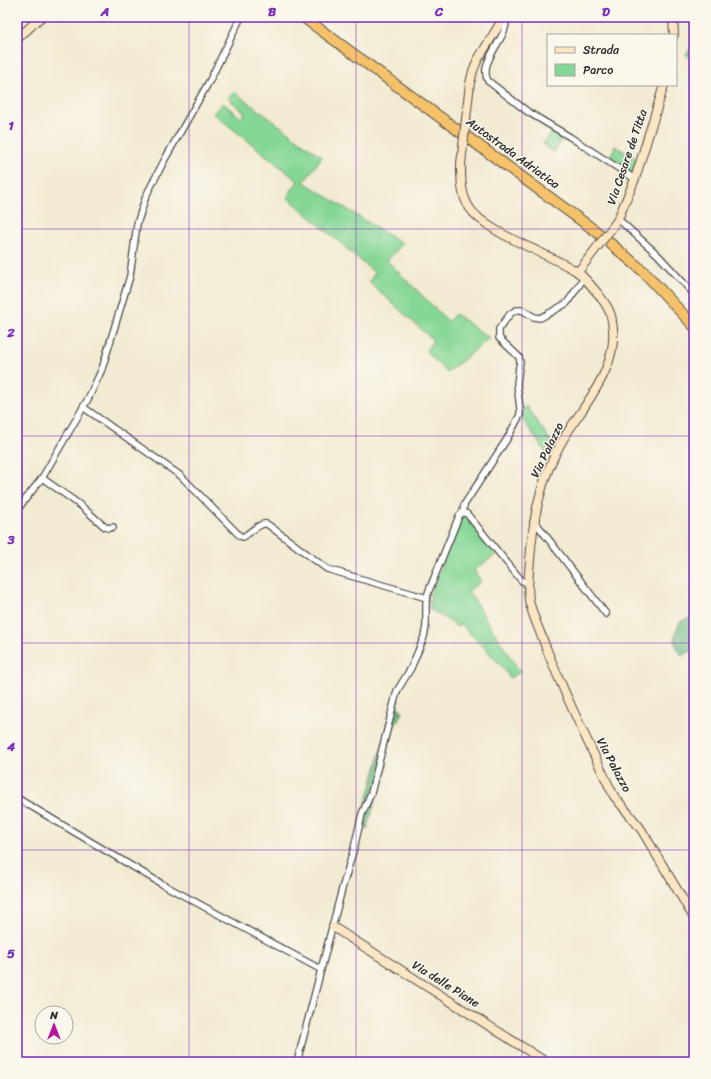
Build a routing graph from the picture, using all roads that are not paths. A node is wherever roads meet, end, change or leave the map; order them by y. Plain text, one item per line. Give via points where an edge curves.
1 (41, 17) edge
2 (241, 17) edge
3 (303, 17) edge
4 (314, 17) edge
5 (505, 17) edge
6 (673, 17) edge
7 (674, 34) edge
8 (17, 39) edge
9 (664, 86) edge
10 (635, 179) junction
11 (616, 222) junction
12 (581, 275) junction
13 (694, 294) edge
14 (694, 316) edge
15 (694, 326) edge
16 (83, 407) junction
17 (42, 478) junction
18 (17, 510) edge
19 (463, 512) junction
20 (534, 522) junction
21 (113, 527) dead end
22 (528, 583) junction
23 (427, 598) junction
24 (606, 614) dead end
25 (17, 798) edge
26 (694, 918) edge
27 (333, 927) junction
28 (320, 969) junction
29 (297, 1062) edge
30 (546, 1062) edge

1 - 8 street
2 - 16 street via 210,80 164,159 146,196 137,224 130,276 102,369
3 - 15 highway, Autostrada Adriatica via 597,232 643,272
4 - 14 highway, Autostrada Adriatica via 599,225 647,267
5 - 10 street via 507,22 487,66 485,77 488,81 528,112
5 - 12 street, Via Palazzo, bridge via 477,61 470,83 461,164 461,180 466,201 470,209 495,230
6 - 7 street
9 - 10 street, Via Cesare de Titta
10 - 11 street, Via Cesare de Titta
11 - 12 street, Via Cesare de Titta, bridge
11 - 13 street via 657,254
12 - 19 street via 567,303 540,318 516,310 499,329 499,338 519,357 517,384 520,415 507,440 464,505
12 - 20 street, Via Palazzo via 592,286 610,313 612,350 600,380 561,444 548,471
16 - 17 street
16 - 23 street via 181,476 240,536 263,523 267,524 327,569
17 - 18 street
17 - 21 street via 80,505 105,527
19 - 22 street via 522,581
19 - 23 street via 459,516
20 - 22 street, Via Palazzo
20 - 24 street
22 - 26 street, Via Palazzo via 529,600 557,675 609,786 641,829
23 - 27 street via 424,637 412,668 397,691
25 - 28 street via 162,884
27 - 28 street
27 - 30 street, Via delle Piane
28 - 29 street

